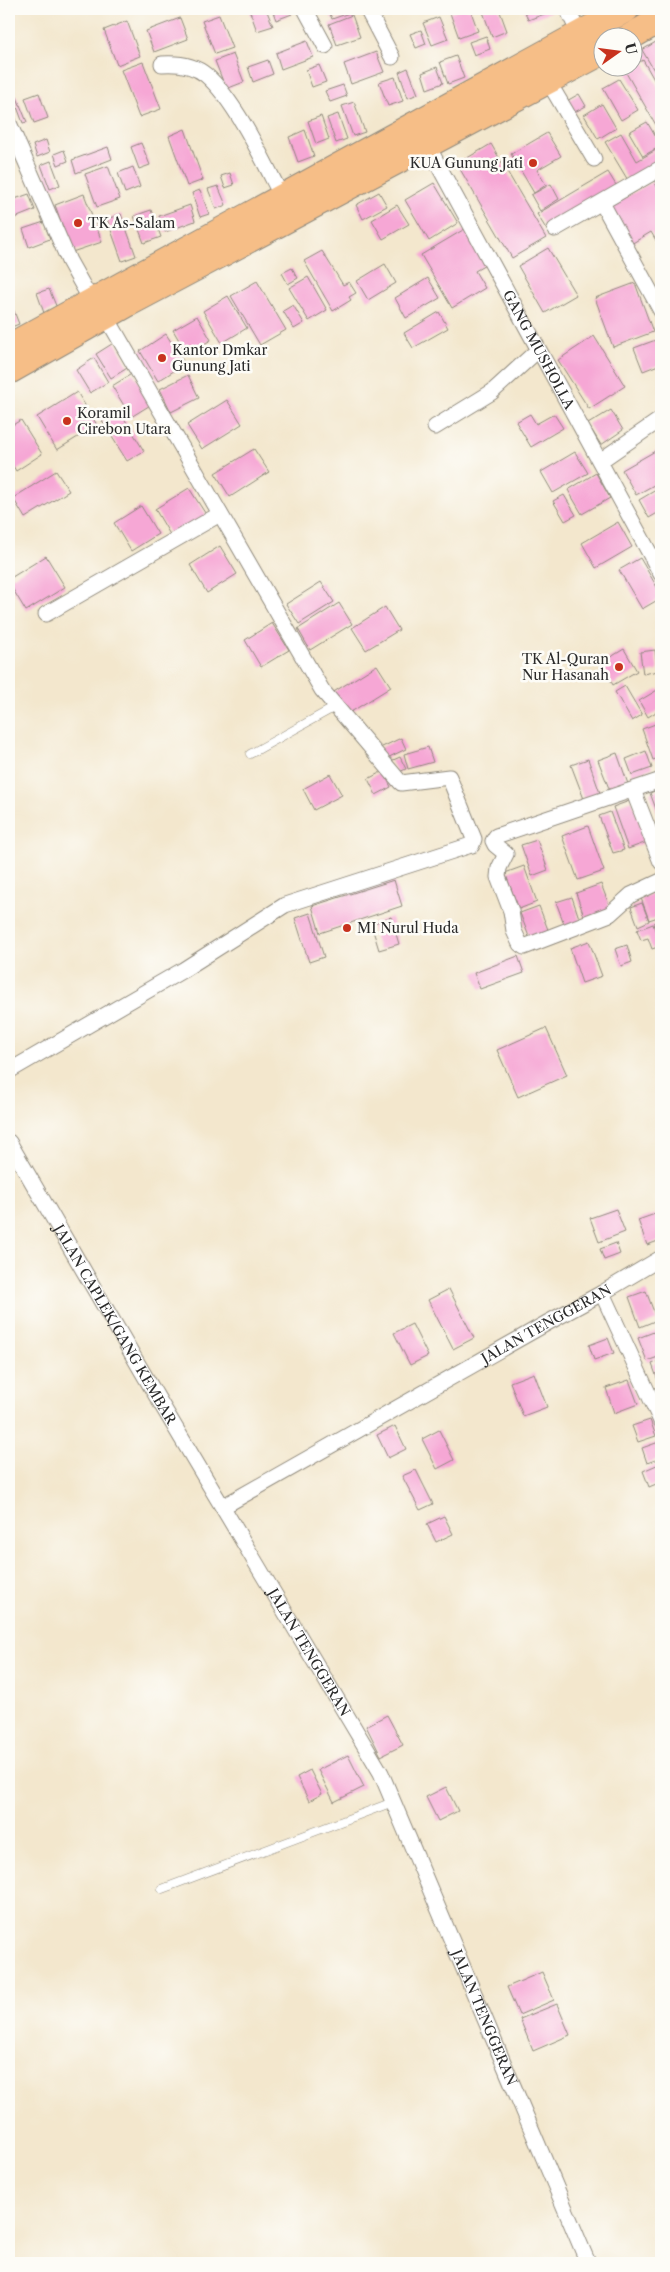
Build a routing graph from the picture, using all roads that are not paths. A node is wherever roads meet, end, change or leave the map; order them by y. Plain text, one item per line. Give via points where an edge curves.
1 (306, 9) edge
2 (367, 9) edge
3 (567, 9) edge
4 (626, 9) edge
5 (661, 19) edge
6 (642, 30) edge
7 (579, 34) junction
8 (325, 46) dead end
9 (592, 48) edge
10 (392, 57) dead end
11 (592, 57) edge
12 (162, 64) dead end
13 (548, 81) junction
14 (9, 123) edge
15 (421, 135) junction
16 (594, 159) dead end
17 (661, 168) edge
18 (282, 198) junction
19 (602, 203) junction
20 (555, 229) dead end
21 (124, 295) junction
22 (99, 309) junction
23 (661, 311) edge
24 (538, 350) junction
25 (9, 364) edge
26 (661, 419) edge
27 (435, 427) dead end
28 (600, 461) junction
29 (220, 514) junction
30 (655, 548) edge
31 (661, 574) edge
32 (46, 614) dead end
33 (335, 707) junction
34 (250, 754) dead end
35 (661, 780) edge
36 (633, 790) junction
37 (661, 862) edge
38 (661, 881) edge
39 (9, 1071) edge
40 (9, 1142) edge
41 (661, 1258) edge
42 (602, 1294) junction
43 (661, 1421) edge
44 (224, 1506) junction
45 (393, 1802) junction
46 (162, 1889) dead end
47 (588, 2263) edge

1 - 8 street
2 - 10 street
3 - 7 street
4 - 7 highway
5 - 6 highway
7 - 9 street
7 - 15 highway
11 - 13 highway
12 - 18 street via 176,63 206,74 238,116
13 - 15 highway
13 - 16 street
14 - 22 street via 69,261
15 - 18 highway
15 - 21 highway
15 - 24 street, GANG MUSHOLLA
17 - 19 street
18 - 21 highway
19 - 20 street
19 - 23 street
21 - 22 highway
22 - 25 highway
22 - 29 street
24 - 27 street via 492,392
24 - 28 street, GANG MUSHOLLA
26 - 28 street
28 - 30 street, GANG MUSHOLLA
29 - 32 street
29 - 33 street
30 - 31 street, GANG MUSHOLLA
33 - 34 lane
33 - 39 street via 401,783 449,777 474,834 472,844 285,906 183,970
35 - 36 street
36 - 37 street
36 - 38 street via 494,838 494,845 506,854 498,872 514,931 520,944 527,947 610,914 632,895
40 - 44 street, JALAN CAPLEK/GANG KEMBAR
41 - 42 street, JALAN TENGGERAN
42 - 43 street
42 - 44 street, JALAN TENGGERAN
44 - 45 street, JALAN TENGGERAN via 381,1773
45 - 46 lane
45 - 47 street, JALAN TENGGERAN

